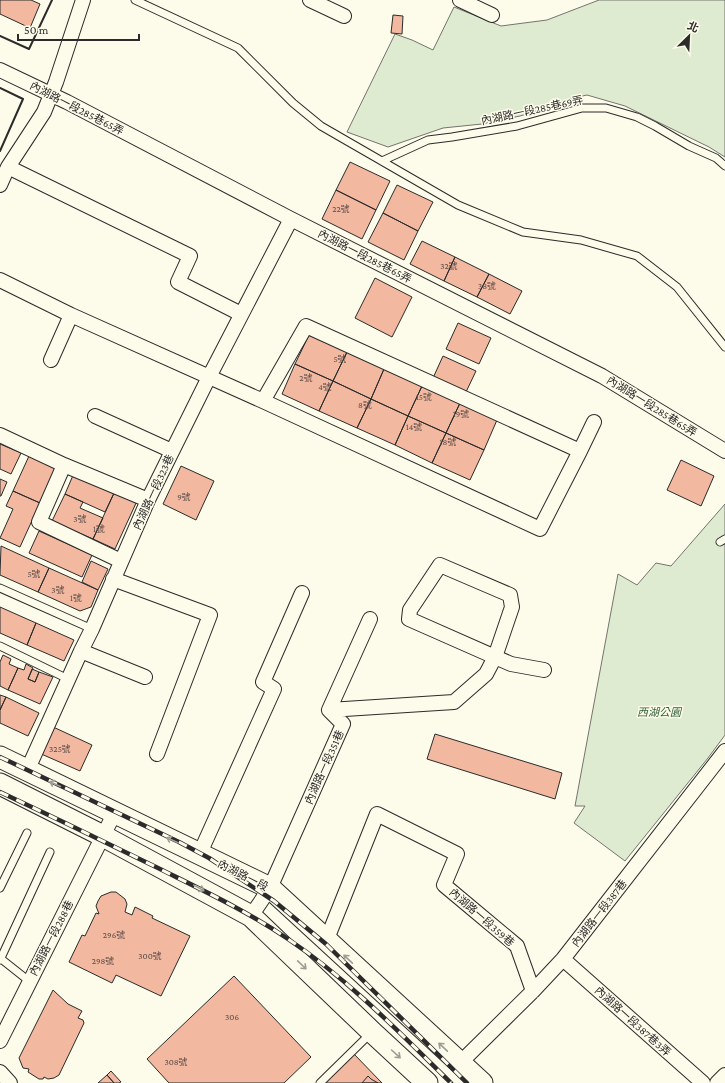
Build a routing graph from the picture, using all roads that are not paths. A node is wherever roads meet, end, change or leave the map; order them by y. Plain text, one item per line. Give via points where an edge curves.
1 (83, 0) edge
2 (135, 0) edge
3 (310, 0) edge
4 (460, 0) edge
5 (492, 15) dead end
6 (344, 16) dead end
7 (0, 70) edge
8 (51, 95) junction
9 (382, 161) junction
10 (725, 166) edge
11 (8, 167) junction
12 (0, 185) edge
13 (291, 219) junction
14 (0, 280) edge
15 (241, 314) junction
16 (71, 315) junction
17 (725, 347) edge
18 (50, 360) dead end
19 (208, 377) junction
20 (263, 401) junction
21 (95, 416) dead end
22 (594, 422) dead end
23 (0, 435) edge
24 (172, 451) junction
25 (580, 451) junction
26 (725, 452) edge
27 (64, 465) junction
28 (148, 500) junction
29 (121, 561) junction
30 (113, 579) junction
31 (0, 588) edge
32 (302, 593) dead end
33 (370, 619) dead end
34 (92, 629) junction
35 (0, 646) edge
36 (81, 651) junction
37 (495, 657) junction
38 (544, 670) dead end
39 (144, 677) dead end
40 (68, 679) junction
41 (328, 710) junction
42 (725, 751) edge
43 (157, 754) dead end
44 (0, 757) edge
45 (27, 771) junction
46 (0, 784) edge
47 (114, 812) junction
48 (27, 833) dead end
49 (103, 836) junction
50 (50, 852) dead end
51 (200, 852) junction
52 (0, 888) edge
53 (270, 888) junction
54 (251, 916) junction
55 (327, 939) junction
56 (0, 958) edge
57 (563, 959) junction
58 (29, 981) junction
59 (533, 991) junction
60 (372, 1032) junction
61 (0, 1041) edge
62 (460, 1063) junction
63 (0, 1072) edge
64 (725, 1075) edge
65 (10, 1083) edge
66 (320, 1083) edge
67 (427, 1083) edge
68 (482, 1083) edge
69 (702, 1083) edge
70 (717, 1083) edge

1 - 8 street
2 - 9 lane via 238,48 320,126
3 - 6 street
4 - 5 street
7 - 8 street, 內湖路一段285巷65弄
8 - 11 street via 44,112
8 - 13 street, 內湖路一段285巷65弄
9 - 10 lane, 內湖路一段285巷69弄 via 428,140 517,126 582,108 606,108 637,117 716,158
9 - 17 lane via 458,205 523,232 581,240 637,256 677,287
11 - 12 street
11 - 15 street via 190,256 178,282
13 - 15 street, 內湖路一段323巷
13 - 26 street, 內湖路一段285巷65弄 via 602,376
14 - 16 street
15 - 19 street, 內湖路一段323巷
16 - 18 street
16 - 19 street
19 - 20 street
19 - 24 street, 內湖路一段323巷
20 - 25 street via 306,326
20 - 25 street via 540,529
21 - 24 street
22 - 25 street
23 - 27 street
24 - 28 street, 內湖路一段323巷
27 - 28 street
27 - 29 street via 40,522
28 - 29 street, 內湖路一段323巷
29 - 30 street, 內湖路一段323巷
30 - 34 street, 內湖路一段323巷
30 - 43 street via 210,615
31 - 34 lane
32 - 51 street via 263,682 274,689
33 - 41 street
34 - 36 street, 內湖路一段323巷
35 - 40 lane
36 - 39 street
36 - 40 street, 內湖路一段323巷
37 - 37 street via 409,618 410,610 440,566 510,595 512,607
37 - 38 street via 511,664
37 - 41 street via 486,674 454,702
40 - 45 street, 內湖路一段323巷
41 - 53 street, 內湖路一段351巷 via 343,724
42 - 57 street, 內湖路一段387巷
44 - 45 main road, 內湖路一段
47 -> 45 main road, 內湖路一段
46 - 49 main road
47 - 49 street, 內湖路一段288巷
51 -> 47 main road, 內湖路一段
48 - 52 lane
49 -> 54 main road
49 - 58 street, 內湖路一段288巷
50 - 56 lane
51 - 53 main road, 內湖路一段
53 - 54 street, 內湖路一段351巷
53 - 55 main road, 內湖路一段
54 -> 60 main road
55 - 59 street, 內湖路一段359巷 via 377,814 458,854 444,884 517,946
62 -> 55 main road, 內湖路一段
56 - 58 lane
57 - 59 street, 內湖路一段387巷
57 - 69 street, 內湖路一段387巷3弄
58 - 61 street, 內湖路一段288巷
59 - 62 street, 內湖路一段387巷
60 - 66 lane
60 -> 67 main road
62 - 68 main road, 內湖路一段
63 - 65 street
64 - 70 street

